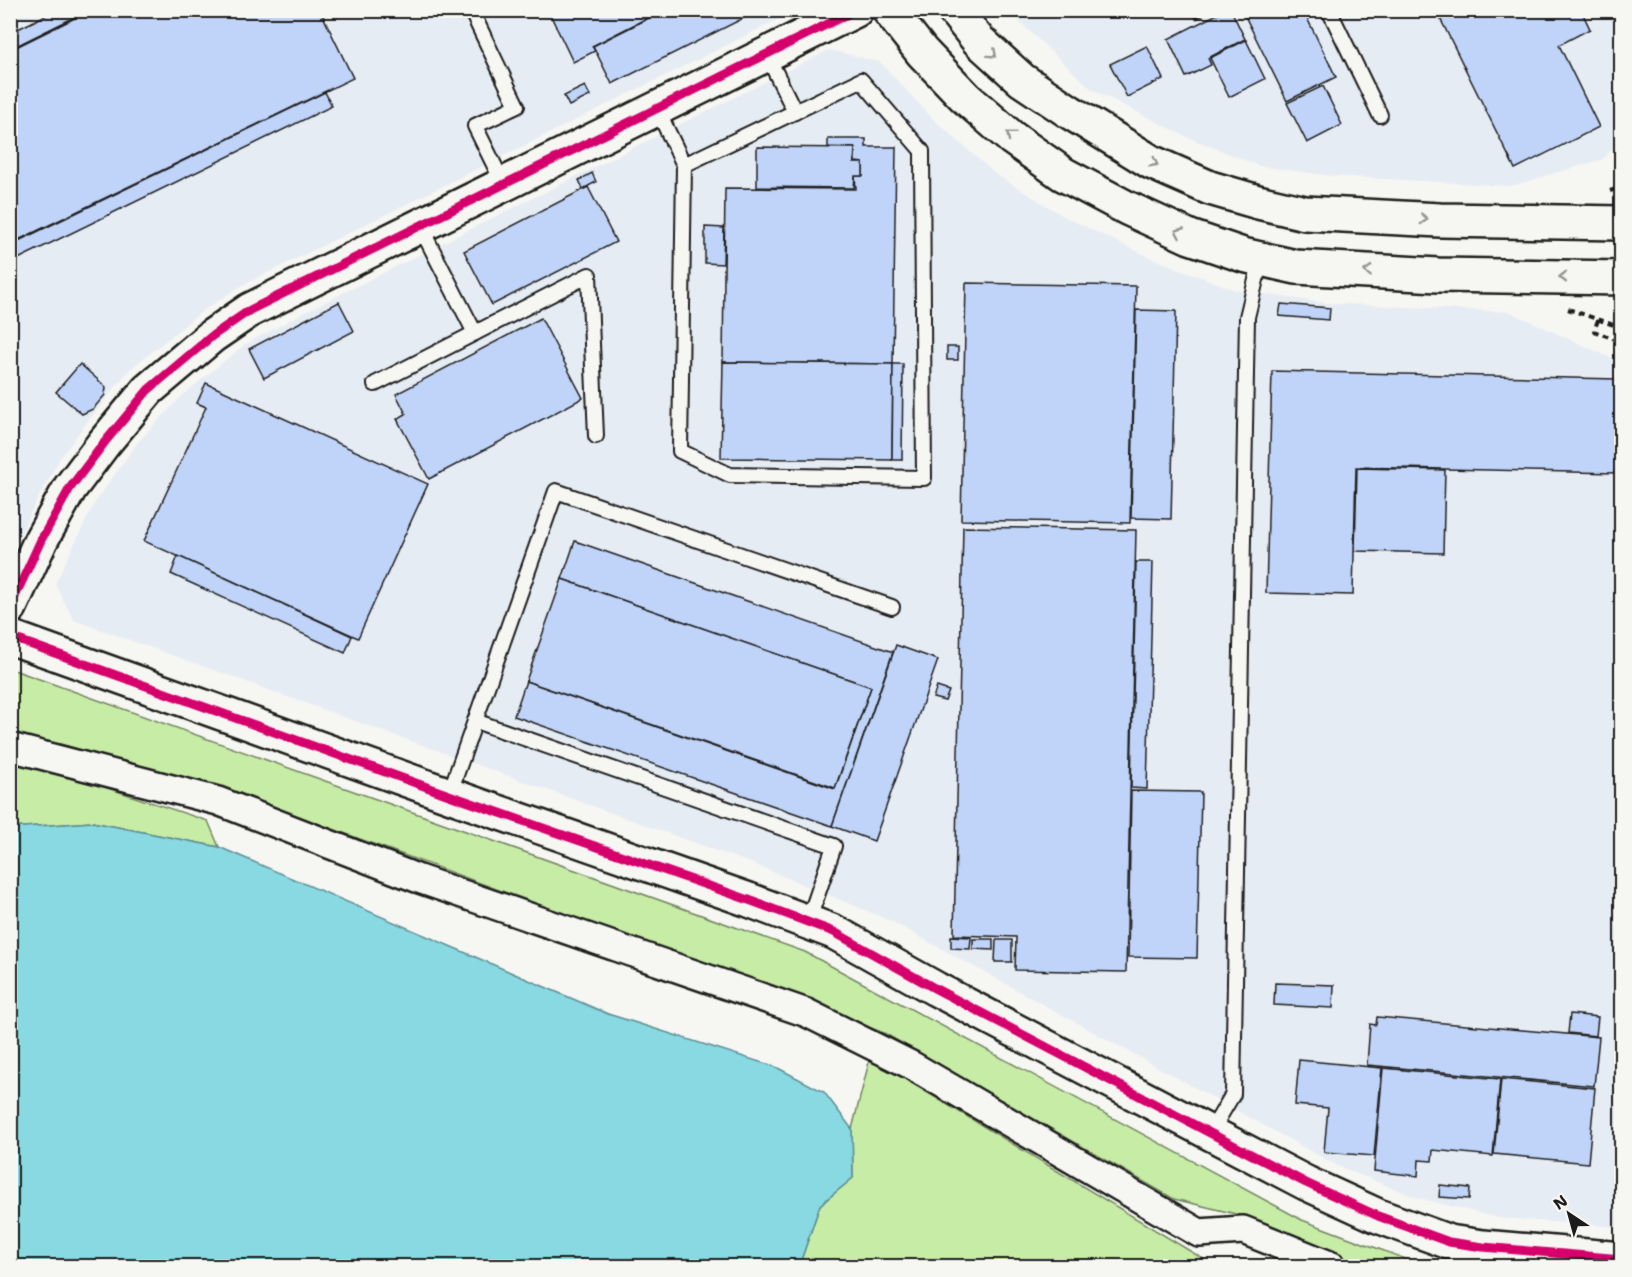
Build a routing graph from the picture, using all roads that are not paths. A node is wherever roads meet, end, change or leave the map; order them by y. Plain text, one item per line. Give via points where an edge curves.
1 (471, 10) edge
2 (856, 10) edge
3 (889, 10) edge
4 (954, 10) edge
5 (1329, 10) edge
6 (767, 55) junction
7 (657, 109) junction
8 (795, 112) junction
9 (1380, 115) dead end
10 (684, 165) junction
11 (504, 185) junction
12 (1622, 223) edge
13 (420, 226) junction
14 (1261, 259) junction
15 (1622, 278) edge
16 (475, 333) junction
17 (375, 384) dead end
18 (596, 436) dead end
19 (10, 607) edge
20 (892, 607) dead end
21 (10, 637) edge
22 (475, 721) junction
23 (10, 747) edge
24 (449, 795) junction
25 (808, 922) junction
26 (1210, 1133) junction
27 (1481, 1257) edge
28 (1622, 1259) edge
29 (1332, 1266) edge

1 - 11 lane via 517,105 476,126
2 - 6 street
14 -> 3 street via 1190,237 1063,174 1012,138 966,98
4 -> 12 street via 978,40 1022,80 1151,162 1210,188 1305,213
5 - 9 lane
6 - 7 street
6 - 8 lane
7 - 10 lane
7 - 11 street
8 - 10 lane
8 - 10 lane via 861,81 922,151 924,478 730,475 680,452
11 - 13 street
13 - 16 lane
13 - 19 street via 250,310 148,390 70,488
15 -> 14 street via 1296,267
14 - 26 lane via 1247,316 1233,1094
16 - 17 lane
16 - 18 lane via 589,275
20 - 22 lane via 556,491
21 - 24 street
22 - 24 lane
22 - 25 lane via 834,846
23 - 29 street via 218,801 419,879 807,1013 911,1065 1199,1233 1243,1230
24 - 25 street
25 - 26 street via 834,932
26 - 27 street via 1378,1216
27 - 28 street

